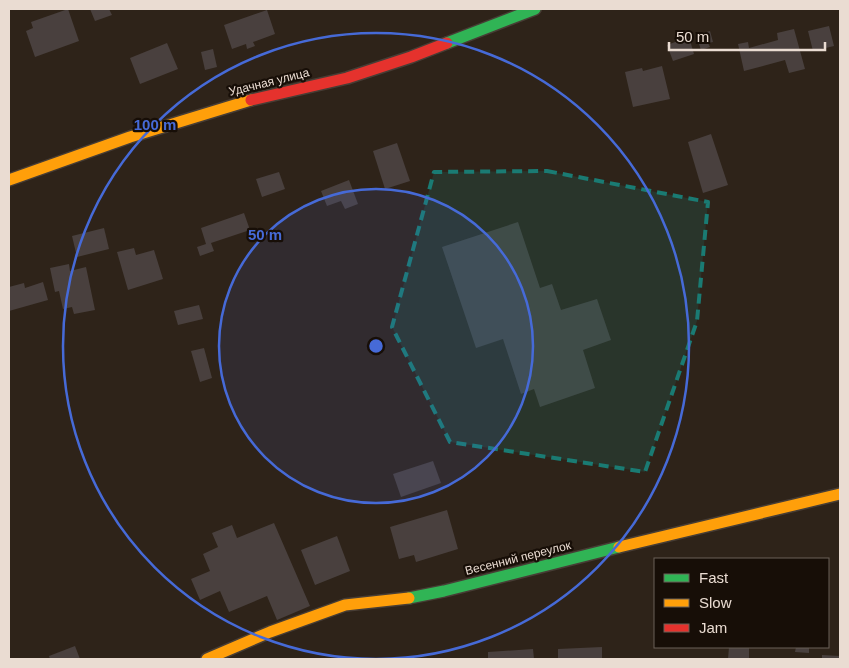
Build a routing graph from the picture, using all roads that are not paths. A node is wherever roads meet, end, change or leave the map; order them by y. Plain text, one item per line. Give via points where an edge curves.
1 (535, 9) edge
2 (9, 180) edge
3 (840, 494) edge
4 (207, 659) edge

1 - 2 street, Удачная улица via 347,78 236,104
3 - 4 street, Весенний переулок via 409,598 346,605

